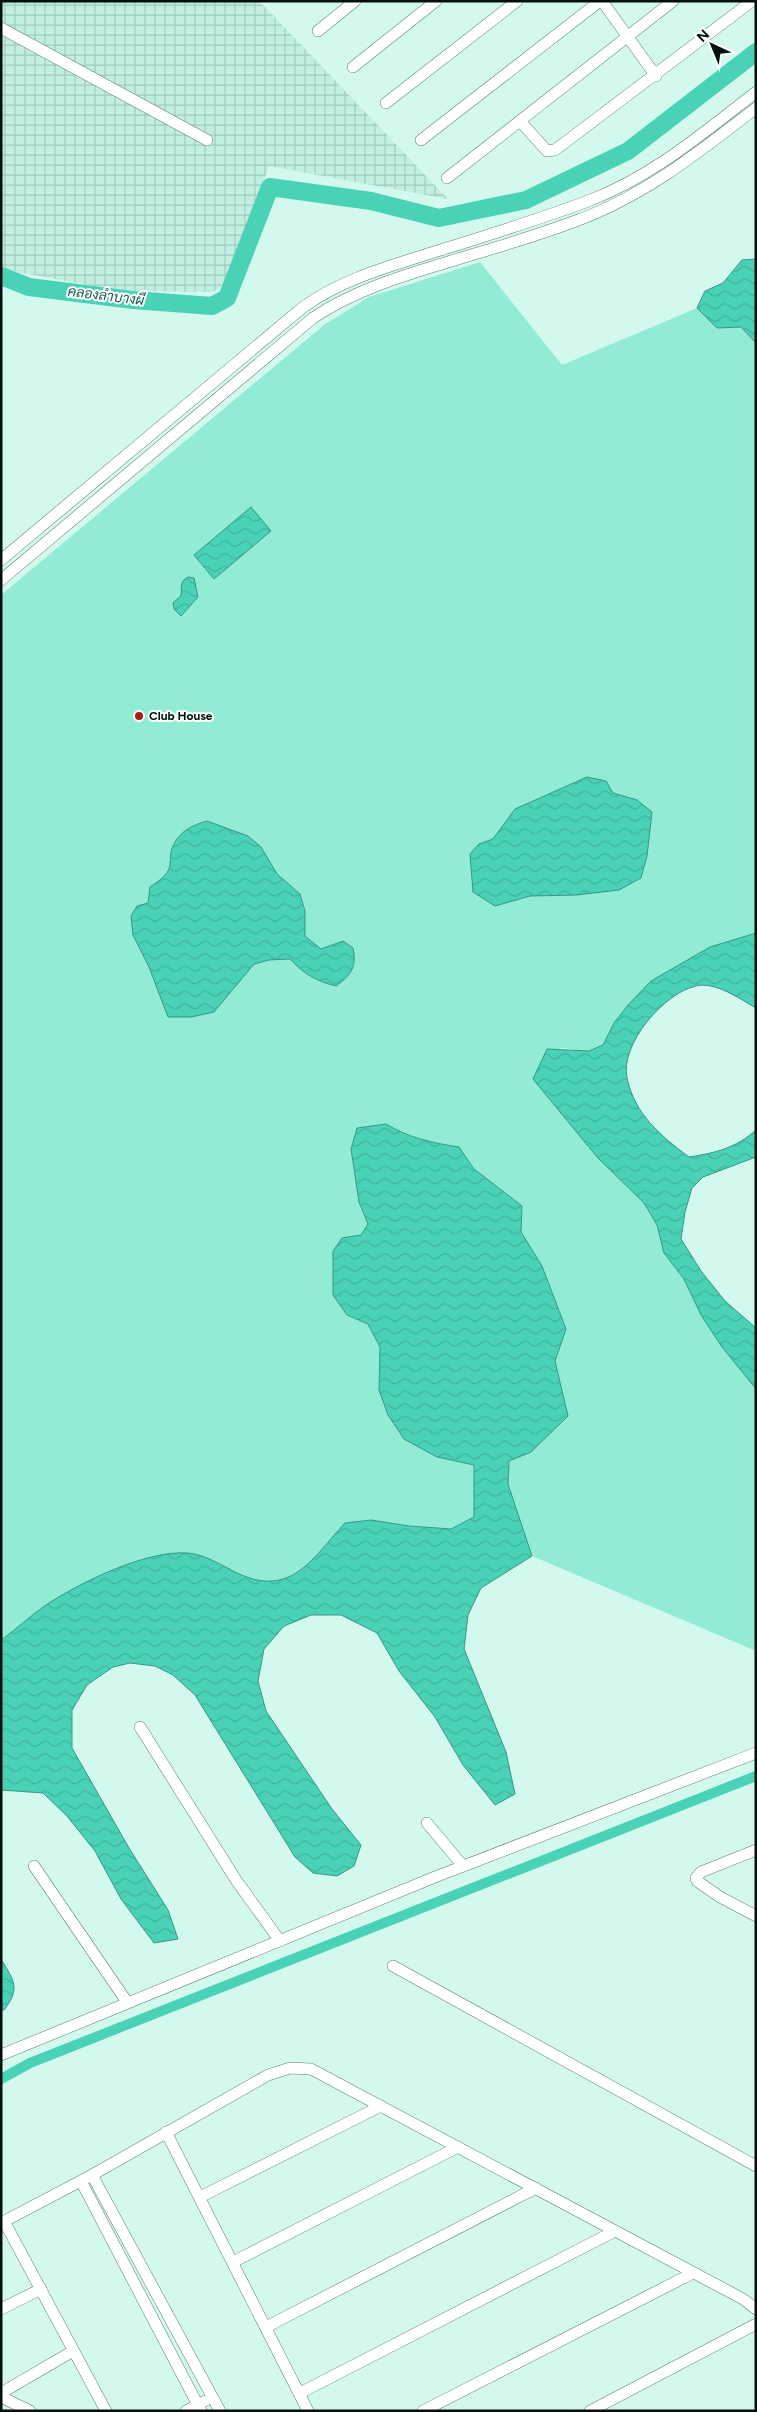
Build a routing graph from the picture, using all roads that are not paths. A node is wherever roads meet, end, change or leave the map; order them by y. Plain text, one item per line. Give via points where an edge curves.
1 (355, 1) edge
2 (436, 1) edge
3 (517, 1) edge
4 (601, 1) edge
5 (672, 1) edge
6 (752, 1) edge
7 (1, 28) edge
8 (318, 30) dead end
9 (627, 37) junction
10 (353, 66) dead end
11 (656, 76) junction
12 (756, 92) edge
13 (386, 103) dead end
14 (756, 108) edge
15 (520, 121) junction
16 (207, 140) dead end
17 (421, 140) dead end
18 (448, 178) dead end
19 (1, 560) edge
20 (1, 580) edge
21 (140, 1727) dead end
22 (756, 1753) edge
23 (427, 1823) dead end
24 (756, 1850) edge
25 (34, 1866) dead end
26 (462, 1866) junction
27 (756, 1916) edge
28 (280, 1941) junction
29 (393, 1966) dead end
30 (127, 2002) junction
31 (1, 2055) edge
32 (381, 2106) junction
33 (166, 2132) junction
34 (458, 2148) junction
35 (756, 2166) edge
36 (92, 2175) junction
37 (81, 2181) junction
38 (536, 2188) junction
39 (200, 2197) junction
40 (3, 2222) edge
41 (615, 2231) junction
42 (233, 2262) junction
43 (693, 2273) junction
44 (41, 2289) junction
45 (1, 2309) edge
46 (756, 2309) edge
47 (756, 2324) edge
48 (266, 2327) junction
49 (73, 2352) junction
50 (1, 2393) edge
51 (300, 2393) junction
52 (213, 2396) junction
53 (1, 2397) edge
54 (199, 2408) edge
55 (30, 2411) edge
56 (106, 2411) edge
57 (186, 2411) edge
58 (220, 2411) edge
59 (308, 2411) edge
60 (423, 2411) edge
61 (590, 2411) edge

1 - 8 street
2 - 10 street
3 - 13 street
4 - 9 street
4 - 17 street
5 - 9 street
6 - 11 street
7 - 16 street
9 - 11 street
9 - 15 street
11 - 15 street via 555,150 547,151
12 - 19 street via 683,149 612,192 355,277 326,291
14 - 20 street via 669,174 613,206 473,255 398,276 334,304 313,318
15 - 18 street
21 - 28 street via 236,1880
22 - 26 street
23 - 26 street
24 - 27 street via 701,1872 696,1878
25 - 30 street
26 - 28 street
28 - 30 street
29 - 35 street
30 - 31 street
32 - 33 street via 311,2069 290,2068 268,2075
32 - 34 street
32 - 39 street
33 - 36 street
33 - 39 street
34 - 38 street
34 - 42 street
36 - 37 street
36 - 52 street
37 - 40 street
37 - 54 street
38 - 41 street
38 - 48 street
39 - 42 street
40 - 44 street
41 - 43 street
41 - 51 street
42 - 48 street
43 - 46 street
43 - 60 street
44 - 45 street
44 - 49 street
47 - 61 street
48 - 51 street
49 - 50 street
49 - 56 street
51 - 59 street
52 - 54 street
52 - 58 street
53 - 55 street
54 - 57 street

